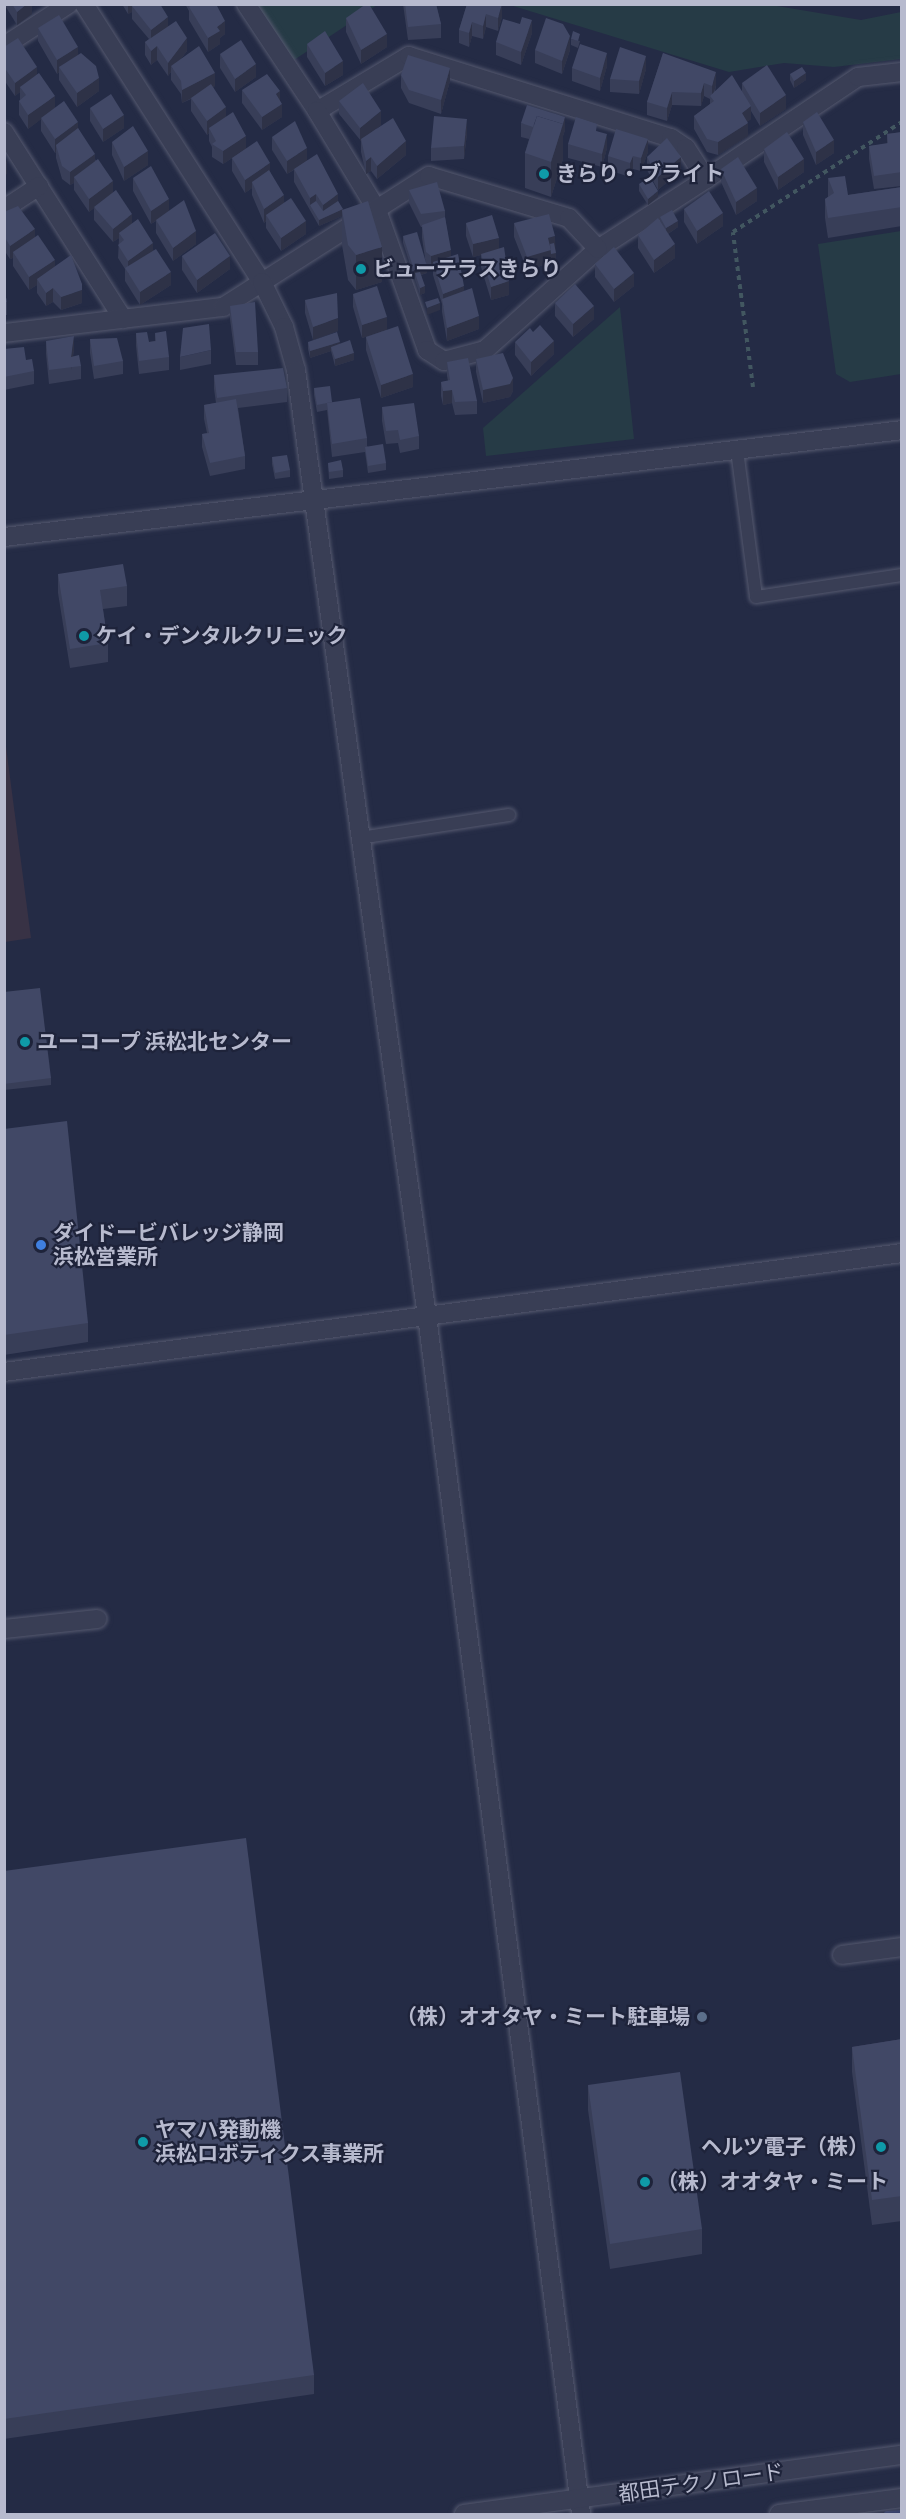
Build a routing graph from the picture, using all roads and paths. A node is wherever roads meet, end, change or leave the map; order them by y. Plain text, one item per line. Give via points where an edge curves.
1 (69, 4) edge
2 (84, 4) edge
3 (246, 4) edge
4 (4, 46) edge
5 (902, 72) edge
6 (316, 111) junction
7 (902, 122) edge
8 (4, 132) edge
9 (706, 179) junction
10 (39, 186) junction
11 (4, 209) edge
12 (377, 210) junction
13 (598, 249) junction
14 (262, 282) junction
15 (123, 319) junction
16 (4, 333) edge
17 (753, 387) dead end
18 (902, 430) edge
19 (737, 450) junction
20 (312, 501) junction
21 (4, 537) edge
22 (902, 575) edge
23 (509, 815) dead end
24 (360, 838) junction
25 (902, 1252) edge
26 (427, 1316) junction
27 (4, 1372) edge
28 (97, 1619) dead end
29 (4, 1629) edge
30 (902, 1947) edge
31 (842, 1955) dead end
32 (902, 2456) edge
33 (902, 2498) edge
34 (580, 2507) edge
35 (464, 2514) edge
36 (779, 2514) edge

1 - 4 street
2 - 14 street
3 - 6 street
5 - 9 street via 858,77
6 - 9 street via 409,56 671,138 686,148
6 - 12 street
7 - 17 path via 733,232
8 - 10 street
9 - 13 street
10 - 11 street
10 - 15 street
12 - 13 street via 417,181 434,177 574,221
12 - 13 street via 427,350 444,361 485,350
12 - 14 street
14 - 15 street via 223,307
14 - 20 street via 284,327 296,370
15 - 16 street
18 - 19 street
19 - 20 street
19 - 22 lane via 756,597
20 - 21 street
20 - 24 street
23 - 24 lane
24 - 26 street
25 - 26 street
26 - 27 street
26 - 34 street
28 - 29 street
30 - 31 street
32 - 34 street, 都田テクノロード
33 - 36 street, 都田テクノロード
34 - 35 street, 都田テクノロード

